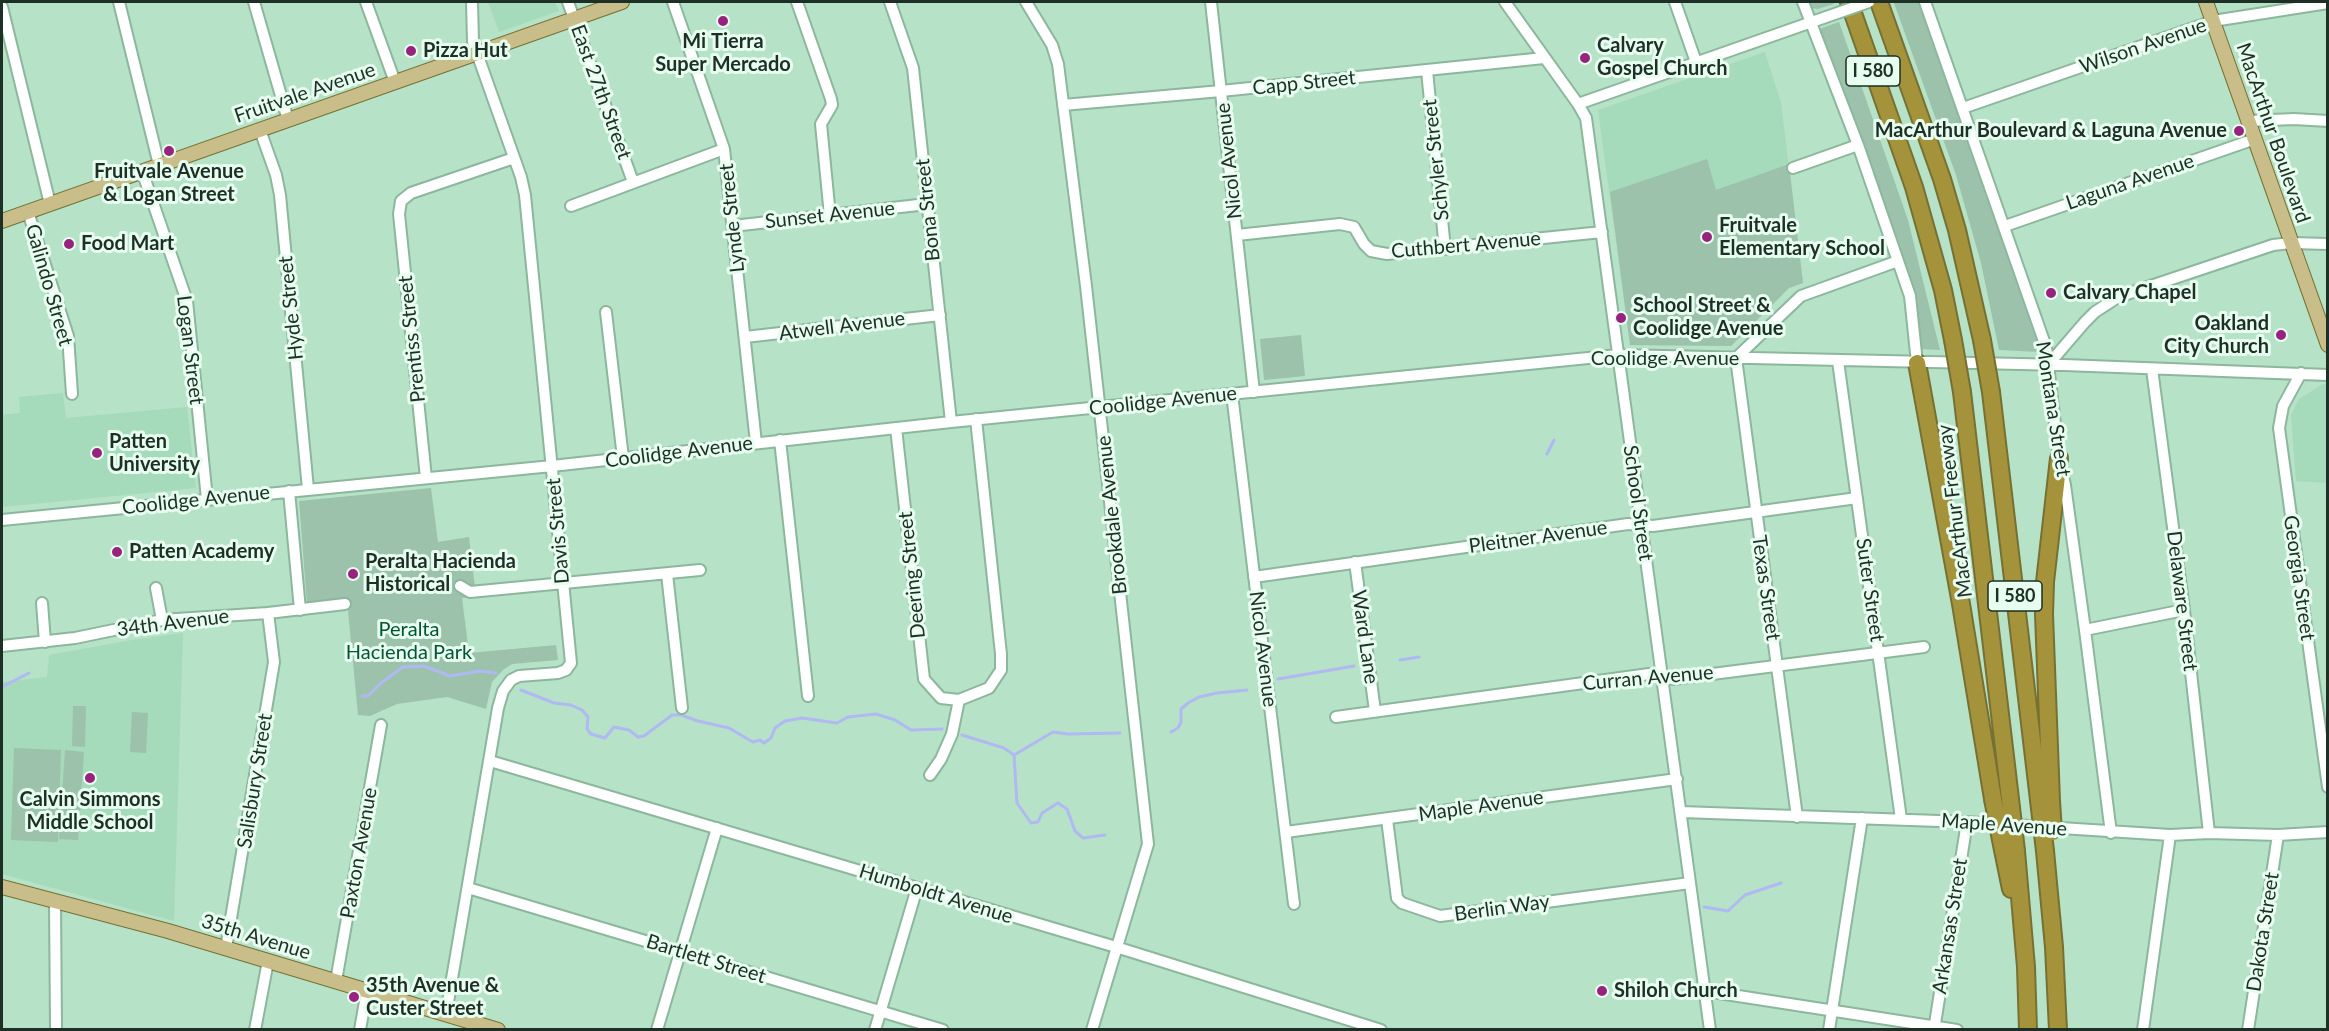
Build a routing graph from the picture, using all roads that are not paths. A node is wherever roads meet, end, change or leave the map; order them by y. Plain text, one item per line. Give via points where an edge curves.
1 (119, 2) edge
2 (254, 2) edge
3 (366, 2) edge
4 (472, 2) edge
5 (568, 2) edge
6 (622, 2) edge
7 (673, 2) edge
8 (797, 2) edge
9 (890, 2) edge
10 (1026, 2) edge
11 (1211, 2) edge
12 (1505, 2) edge
13 (1675, 2) edge
14 (1803, 2) edge
15 (1849, 2) edge
16 (1869, 2) edge
17 (1879, 2) edge
18 (1925, 2) edge
19 (2206, 2) edge
20 (2328, 3) edge
21 (2, 7) edge
22 (575, 18) junction
23 (2213, 21) junction
24 (1810, 22) junction
25 (476, 53) junction
26 (1544, 58) junction
27 (1696, 62) junction
28 (1427, 71) junction
29 (395, 82) junction
30 (1221, 91) junction
31 (1578, 104) junction
32 (1064, 105) junction
33 (1963, 108) junction
34 (288, 120) junction
35 (2249, 121) junction
36 (2328, 121) edge
37 (260, 130) junction
38 (2255, 139) junction
39 (1858, 144) junction
40 (724, 149) junction
41 (514, 158) junction
42 (159, 165) junction
43 (1793, 168) dead end
44 (142, 171) junction
45 (633, 182) junction
46 (50, 204) junction
47 (927, 204) junction
48 (571, 206) dead end
49 (28, 212) junction
50 (830, 216) junction
51 (2, 221) edge
52 (733, 225) junction
53 (2005, 226) junction
54 (1602, 232) junction
55 (1237, 235) junction
56 (2291, 243) junction
57 (2328, 244) edge
58 (1445, 249) junction
59 (1898, 261) junction
60 (606, 312) dead end
61 (940, 315) junction
62 (745, 338) junction
63 (2328, 345) edge
64 (1618, 355) junction
65 (1736, 358) junction
66 (1838, 361) junction
67 (1917, 363) junction
68 (2048, 365) junction
69 (2152, 369) junction
70 (2301, 373) junction
71 (2328, 375) edge
72 (1254, 392) junction
73 (72, 394) dead end
74 (1232, 394) junction
75 (1100, 407) junction
76 (976, 419) junction
77 (951, 422) junction
78 (896, 428) junction
79 (780, 440) junction
80 (756, 443) junction
81 (623, 458) junction
82 (2059, 458) junction
83 (552, 466) junction
84 (426, 478) junction
85 (309, 489) junction
86 (289, 491) junction
87 (1857, 498) junction
88 (207, 499) junction
89 (1756, 512) junction
90 (2, 520) edge
91 (1641, 525) junction
92 (1355, 562) junction
93 (700, 570) dead end
94 (667, 574) junction
95 (1254, 577) junction
96 (562, 582) junction
97 (460, 586) dead end
98 (156, 588) dead end
99 (42, 603) dead end
100 (345, 604) dead end
101 (300, 610) junction
102 (2184, 610) junction
103 (268, 613) junction
104 (162, 620) junction
105 (2085, 630) junction
106 (45, 642) junction
107 (2, 646) edge
108 (1924, 647) dead end
109 (1878, 652) junction
110 (1776, 665) junction
111 (1661, 676) junction
112 (808, 696) dead end
113 (959, 700) junction
114 (682, 708) dead end
115 (1375, 711) junction
116 (1336, 717) dead end
117 (381, 725) dead end
118 (490, 761) junction
119 (930, 775) dead end
120 (1677, 779) junction
121 (2328, 787) edge
122 (2001, 799) junction
123 (2045, 800) junction
124 (1681, 812) junction
125 (1797, 817) junction
126 (1862, 818) junction
127 (1387, 819) junction
128 (1901, 819) junction
129 (1967, 822) junction
130 (717, 828) junction
131 (1286, 832) junction
132 (2328, 832) edge
133 (2111, 833) junction
134 (2209, 833) junction
135 (2170, 835) junction
136 (2278, 835) junction
137 (1690, 883) junction
138 (2, 887) edge
139 (468, 888) junction
140 (917, 888) junction
141 (55, 901) junction
142 (1294, 904) dead end
143 (226, 948) junction
144 (1116, 948) junction
145 (681, 951) junction
146 (268, 961) junction
147 (336, 981) junction
148 (367, 990) junction
149 (1706, 991) junction
150 (1832, 1009) junction
151 (881, 1011) junction
152 (446, 1014) junction
153 (465, 1025) edge
154 (1934, 1028) edge
155 (56, 1029) edge
156 (255, 1029) edge
157 (360, 1029) edge
158 (498, 1029) edge
159 (657, 1029) edge
160 (875, 1029) edge
161 (943, 1029) edge
162 (1092, 1029) edge
163 (1381, 1029) edge
164 (1710, 1029) edge
165 (1829, 1029) edge
166 (1957, 1029) edge
167 (2028, 1029) edge
168 (2058, 1029) edge
169 (2143, 1029) edge
170 (2248, 1029) edge

1 - 42 street
2 - 34 street
3 - 29 street
4 - 25 street, Davis Street
5 - 22 street, East 27th Street
6 - 22 main road, Fruitvale Avenue
7 - 40 street, Lynde Street
8 - 50 street via 832,105 821,124
9 - 47 street, Bona Street via 913,68
10 - 32 street, Brookdale Avenue via 1052,45
11 - 30 street, Nicol Avenue
12 - 26 street, School Street
13 - 27 street
14 - 24 street
15 - 122 highway, MacArthur Freeway / I 580, bridge via 1914,187 1953,340 1962,392
16 - 24 street, bridge
17 - 123 highway, I 580, bridge via 1945,189 1982,340
18 - 33 street, Montana Street
19 - 23 main road, MacArthur Boulevard
20 - 23 street, Wilson Avenue
21 - 46 street, Galindo Street
22 - 25 main road, Fruitvale Avenue
22 - 45 street, East 27th Street
23 - 33 street, Wilson Avenue
23 - 35 main road, MacArthur Boulevard
24 - 27 street
24 - 39 street
25 - 29 main road, Fruitvale Avenue
25 - 41 street, Davis Street
26 - 28 street, Capp Street
26 - 31 street, School Street
27 - 31 street
28 - 30 street, Capp Street
28 - 58 street, Schyler Street
29 - 34 main road, Fruitvale Avenue
30 - 32 street, Capp Street
30 - 55 street, Nicol Avenue
31 - 54 street, School Street via 1586,118
32 - 75 street, Brookdale Avenue
33 - 53 street, Montana Street
34 - 37 main road, Fruitvale Avenue
35 - 36 street
35 - 38 main road, MacArthur Boulevard
37 - 42 main road, Fruitvale Avenue
37 - 85 street, Hyde Street via 280,195
38 - 53 street, Laguna Avenue
38 - 56 main road, MacArthur Boulevard
39 - 43 street
39 - 59 street
40 - 45 street
40 - 52 street, Lynde Street
41 - 83 street, Davis Street via 525,195
41 - 84 street, Prentiss Street via 411,193 401,201 399,214
42 - 44 main road, Fruitvale Avenue
44 - 46 main road, Fruitvale Avenue
44 - 88 street, Logan Street via 187,301
45 - 48 street
46 - 49 main road, Fruitvale Avenue
47 - 50 street, Sunset Avenue
47 - 61 street, Bona Street
49 - 51 main road, Fruitvale Avenue
49 - 73 street, Galindo Street via 68,336
50 - 52 street, Sunset Avenue
52 - 62 street, Lynde Street
53 - 68 street, Montana Street via 2046,347
54 - 58 street, Cuthbert Avenue
54 - 64 street, School Street
55 - 58 street, Cuthbert Avenue via 1340,224 1354,227 1371,251 1387,254
55 - 72 street, Nicol Avenue
56 - 57 street
56 - 63 main road, MacArthur Boulevard
56 - 68 street via 2273,245 2118,297 2095,312
59 - 65 street via 1801,296
59 - 67 street via 1910,296
60 - 81 street
61 - 62 street, Atwell Avenue
61 - 77 street, Bona Street
62 - 80 street, Lynde Street
64 - 65 street, Coolidge Avenue
64 - 72 street, Coolidge Avenue
64 - 91 street, School Street
65 - 66 street, Coolidge Avenue
65 - 89 street, Texas Street
66 - 67 street, Coolidge Avenue
66 - 87 street, Suter Street
67 - 68 street, Coolidge Avenue
67 - 122 highway
68 - 69 street, Coolidge Avenue
68 - 82 street, Montana Street
69 - 70 street, Coolidge Avenue
69 - 102 street, Delaware Street
70 - 71 street, Coolidge Avenue
70 - 121 street, Georgia Street via 2283,406 2279,428
72 - 74 street, Coolidge Avenue
74 - 75 street, Coolidge Avenue
74 - 95 street, Nicol Avenue
75 - 76 street, Coolidge Avenue
75 - 144 street, Brookdale Avenue via 1148,844
76 - 77 street, Coolidge Avenue
76 - 113 street via 1001,670 989,688
77 - 78 street, Coolidge Avenue
78 - 79 street, Coolidge Avenue
78 - 113 street, Deering Street via 924,679 941,698
79 - 80 street, Coolidge Avenue
79 - 112 street
80 - 81 street, Coolidge Avenue
81 - 83 street, Coolidge Avenue
82 - 105 street, Montana Street
82 - 123 highway via 2045,582
83 - 84 street, Coolidge Avenue
83 - 96 street, Davis Street
84 - 85 street, Coolidge Avenue
85 - 86 street, Coolidge Avenue
86 - 88 street, Coolidge Avenue
86 - 101 street
87 - 89 street, Pleitner Avenue
87 - 109 street, Suter Street
88 - 90 street, Coolidge Avenue
89 - 91 street, Pleitner Avenue
89 - 110 street, Texas Street
91 - 92 street, Pleitner Avenue
91 - 111 street, School Street
92 - 95 street, Pleitner Avenue
92 - 115 street, Ward Lane
93 - 94 street
94 - 96 street
94 - 114 street
95 - 131 street, Nicol Avenue
96 - 97 street via 470,592
96 - 118 street, Davis Street via 571,663 558,673 511,680 498,708
98 - 104 street
99 - 106 street
100 - 101 street, 34th Avenue
101 - 103 street, 34th Avenue
102 - 105 street
102 - 134 street, Delaware Street
103 - 104 street, 34th Avenue
103 - 143 street, Salisbury Street via 274,662
104 - 106 street, 34th Avenue
105 - 133 street, Montana Street
106 - 107 street, 34th Avenue
108 - 109 street, Curran Avenue
109 - 110 street, Curran Avenue
109 - 128 street, Suter Street
110 - 111 street, Curran Avenue via 1673,679
110 - 125 street, Texas Street
111 - 115 street, Curran Avenue via 1649,674
111 - 120 street, School Street
113 - 119 street via 952,734
115 - 116 street, Curran Avenue
117 - 147 street, Paxton Avenue
118 - 130 street, Humboldt Avenue
118 - 139 street, Davis Street
120 - 124 street, School Street
120 - 127 street, Maple Avenue
122 - 167 highway, bridge via 2026,967
123 - 168 highway, bridge
124 - 125 street, Maple Avenue
124 - 137 street, School Street
125 - 126 street, Maple Avenue
126 - 128 street, Maple Avenue
126 - 150 street
127 - 131 street, Maple Avenue
127 - 137 street, Berlin Way via 1397,898 1440,916
128 - 129 street, Maple Avenue
129 - 133 street, Maple Avenue
129 - 154 street, Arkansas Street
130 - 140 street, Humboldt Avenue
130 - 145 street
131 - 142 street, Nicol Avenue
132 - 136 street, Maple Avenue
133 - 135 street, Maple Avenue
134 - 135 street, Maple Avenue
134 - 136 street, Maple Avenue
135 - 169 street
136 - 170 street, Dakota Street
137 - 149 street, School Street
138 - 141 main road, 35th Avenue
139 - 145 street, Bartlett Street
139 - 152 street, Davis Street
140 - 144 street, Humboldt Avenue
140 - 151 street
141 - 143 main road, 35th Avenue
141 - 155 street
143 - 146 main road, 35th Avenue
144 - 162 street, Brookdale Avenue
144 - 163 street, Humboldt Avenue
145 - 151 street, Bartlett Street
145 - 159 street
146 - 147 main road, 35th Avenue
146 - 156 street
147 - 148 main road, 35th Avenue
148 - 152 main road, 35th Avenue
148 - 157 street
149 - 150 street
149 - 164 street, School Street
150 - 154 street
150 - 165 street
151 - 160 street
151 - 161 street, Bartlett Street
152 - 153 main road, 35th Avenue
153 - 158 main road, 35th Avenue
154 - 166 street

